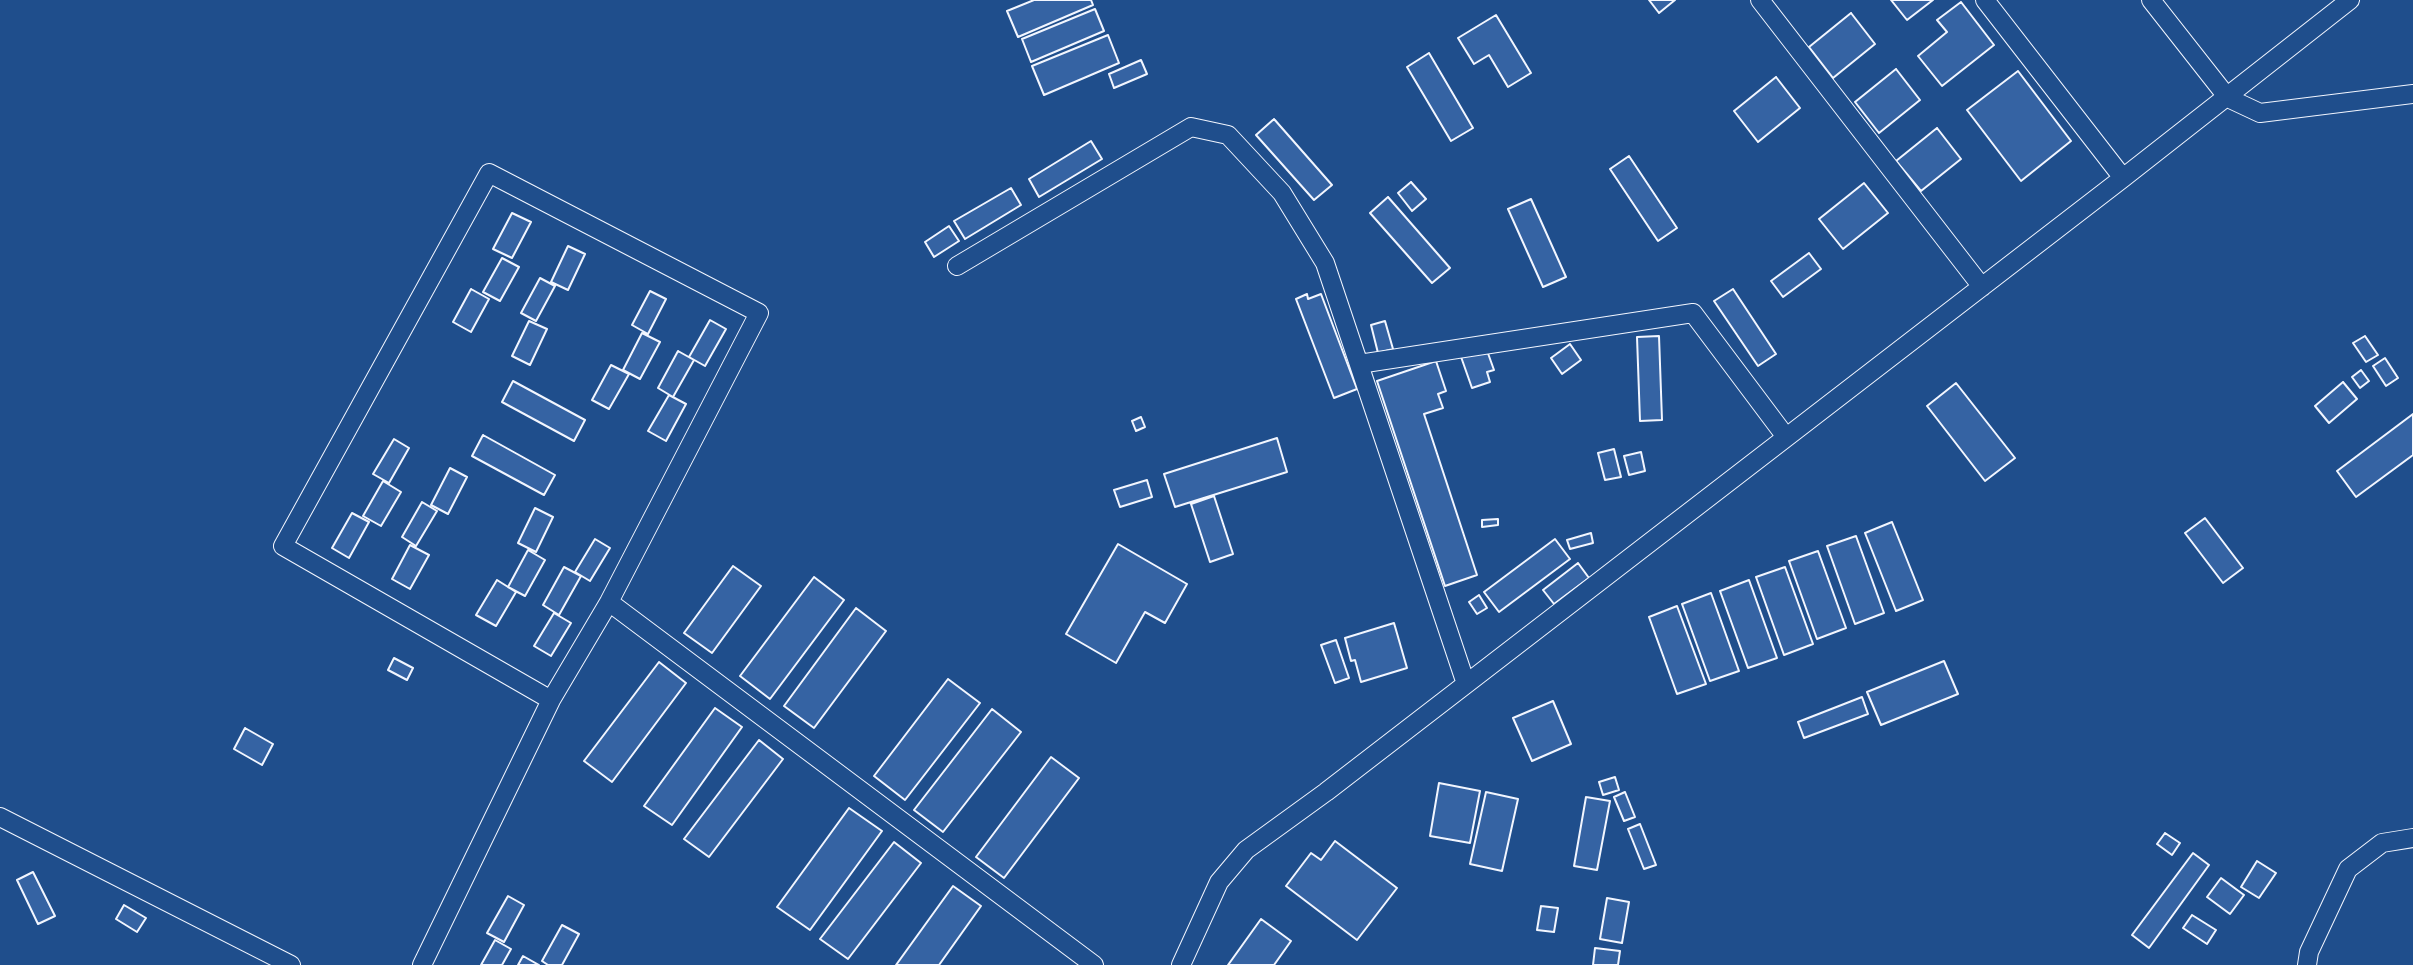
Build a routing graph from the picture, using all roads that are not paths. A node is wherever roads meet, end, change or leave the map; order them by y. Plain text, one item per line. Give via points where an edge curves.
1 (1760, 0) edge
2 (1985, 0) edge
3 (2151, 0) edge
4 (2350, 0) edge
5 (2413, 94) edge
6 (2228, 97) junction
7 (2123, 178) junction
8 (957, 266) dead end
9 (1982, 287) junction
10 (1359, 364) junction
11 (1786, 437) junction
12 (609, 602) junction
13 (1466, 684) junction
14 (551, 700) junction
15 (0, 817) edge
16 (2413, 838) edge
17 (291, 965) edge
18 (422, 965) edge
19 (1094, 965) edge
20 (1181, 965) edge
21 (2307, 965) edge

1 - 9 street
2 - 7 street
3 - 6 street
4 - 6 street
5 - 6 street via 2260,113
6 - 7 street
7 - 9 street
8 - 10 street via 1191,127 1228,135 1282,193 1325,263
9 - 11 street
10 - 11 street via 1693,313
10 - 13 street
11 - 13 street
12 - 14 street
12 - 14 street via 759,313 489,173 283,546
12 - 19 street
13 - 20 street via 1246,850 1219,882
14 - 18 street
15 - 17 street
16 - 21 street via 2382,843 2348,869

